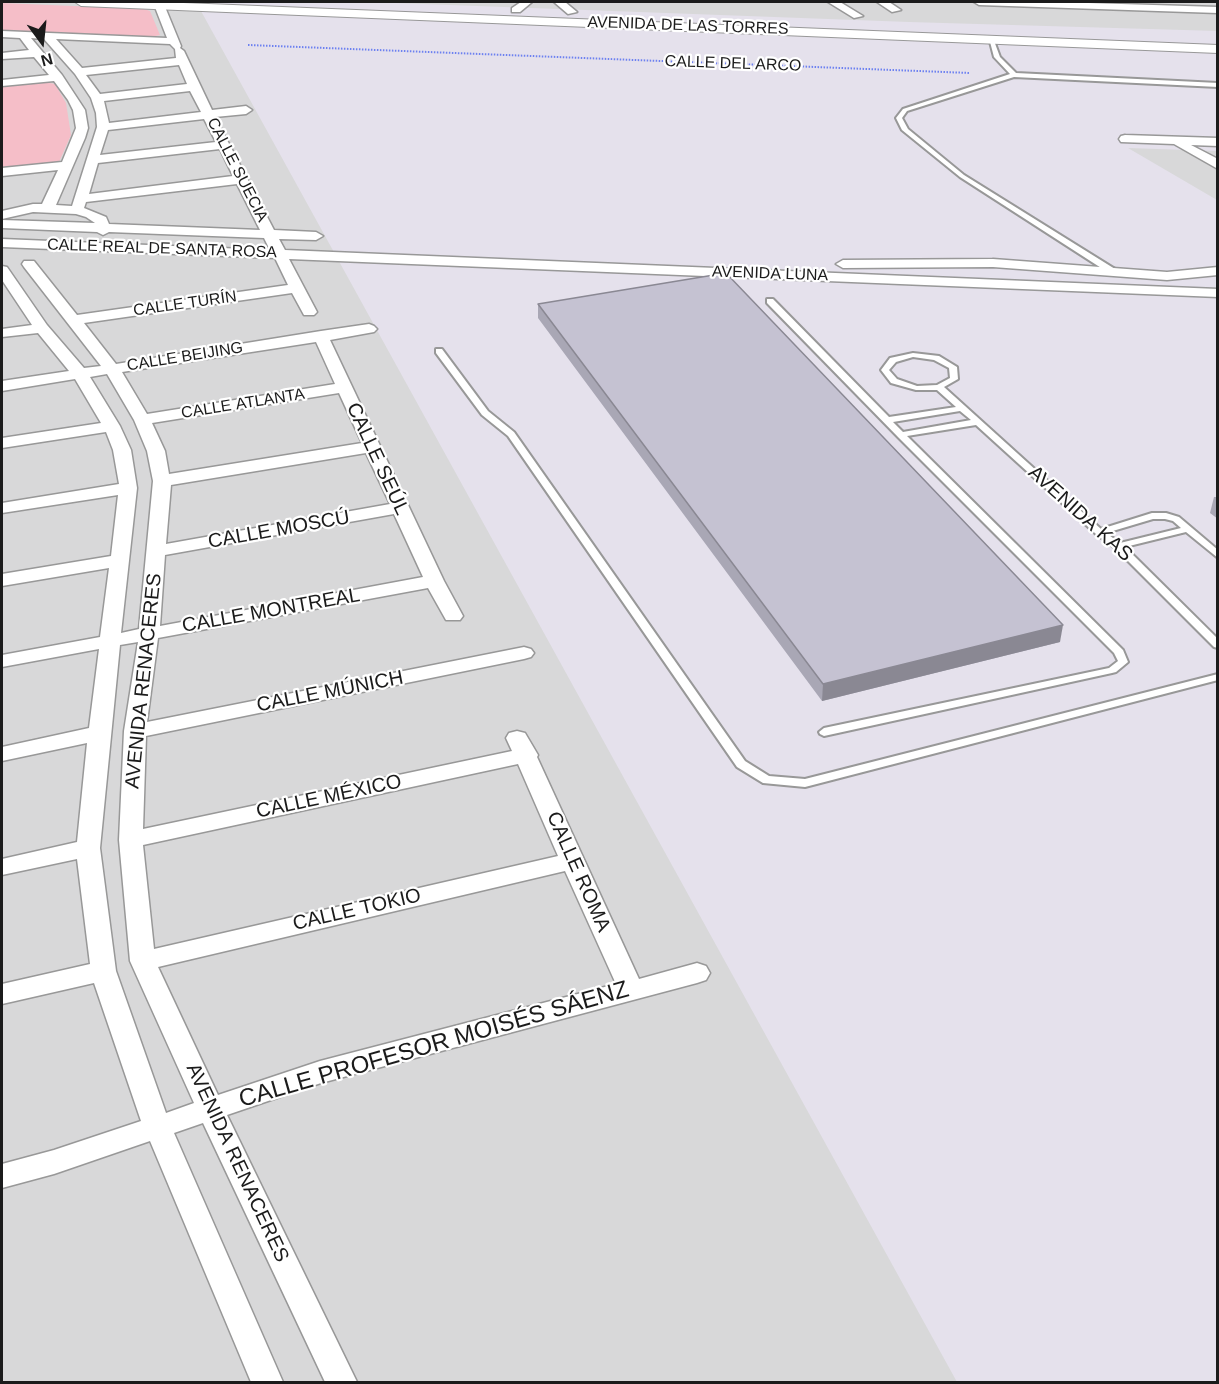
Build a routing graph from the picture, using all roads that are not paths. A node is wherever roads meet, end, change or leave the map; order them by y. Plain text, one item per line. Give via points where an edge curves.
1 (81, 2) edge
2 (307, 2) edge
3 (527, 2) edge
4 (559, 2) edge
5 (833, 2) edge
6 (882, 2) edge
7 (979, 2) edge
8 (159, 3) edge
9 (516, 10) junction
10 (896, 10) dead end
11 (1218, 10) edge
12 (572, 12) junction
13 (858, 16) dead end
14 (2, 33) edge
15 (22, 34) junction
16 (47, 36) junction
17 (1218, 38) edge
18 (990, 39) junction
19 (1218, 49) edge
20 (177, 50) junction
21 (38, 53) junction
22 (2, 56) edge
23 (79, 72) junction
24 (1014, 75) junction
25 (57, 77) junction
26 (2, 83) edge
27 (1218, 85) edge
28 (194, 87) junction
29 (97, 98) junction
30 (246, 110) dead end
31 (210, 115) junction
32 (104, 127) junction
33 (1125, 139) dead end
34 (1175, 141) junction
35 (1218, 142) edge
36 (224, 146) junction
37 (93, 160) junction
38 (67, 165) junction
39 (1218, 165) edge
40 (2, 172) edge
41 (242, 179) junction
42 (78, 204) junction
43 (48, 207) junction
44 (2, 215) edge
45 (2, 224) edge
46 (104, 228) junction
47 (270, 235) junction
48 (316, 236) dead end
49 (2, 243) edge
50 (88, 247) junction
51 (281, 254) junction
52 (323, 255) joint
53 (41, 262) junction
54 (800, 265) dead end
55 (1112, 271) junction
56 (1218, 271) edge
57 (3, 275) edge
58 (297, 288) junction
59 (1218, 293) edge
60 (770, 301) dead end
61 (309, 312) dead end
62 (74, 320) junction
63 (42, 328) junction
64 (369, 329) dead end
65 (2, 333) edge
66 (321, 336) junction
67 (439, 351) dead end
68 (112, 369) junction
69 (80, 374) junction
70 (2, 386) edge
71 (344, 387) junction
72 (939, 387) junction
73 (962, 408) junction
74 (142, 420) junction
75 (887, 420) junction
76 (977, 422) junction
77 (112, 426) junction
78 (901, 435) junction
79 (2, 443) edge
80 (372, 447) junction
81 (162, 481) junction
82 (128, 488) junction
83 (2, 508) edge
84 (400, 508) junction
85 (1188, 529) junction
86 (1099, 532) junction
87 (1118, 546) junction
88 (158, 551) junction
89 (1218, 555) edge
90 (121, 560) junction
91 (2, 580) edge
92 (434, 581) junction
93 (453, 616) dead end
94 (149, 633) junction
95 (109, 641) junction
96 (1218, 645) edge
97 (524, 653) dead end
98 (2, 661) edge
99 (1218, 677) edge
100 (135, 731) junction
101 (824, 732) dead end
102 (99, 733) junction
103 (522, 746) joint
104 (2, 754) edge
105 (131, 840) junction
106 (88, 848) junction
107 (572, 861) junction
108 (2, 867) edge
109 (143, 961) junction
110 (102, 971) junction
111 (697, 973) dead end
112 (631, 990) junction
113 (2, 994) edge
114 (210, 1108) junction
115 (157, 1126) junction
116 (2, 1176) edge
117 (267, 1383) edge
118 (341, 1383) edge

1 - 8 street, AVENIDA DE LAS TORRES
2 - 9 street, AVENIDA DE LAS TORRES
3 - 9 street
4 - 12 street
5 - 13 street
6 - 10 street
7 - 11 street
8 - 18 street, AVENIDA DE LAS TORRES
8 - 20 street, CALLE SUECIA
9 - 12 street, AVENIDA DE LAS TORRES
12 - 17 street, AVENIDA DE LAS TORRES
14 - 15 street
15 - 16 street
15 - 21 street
16 - 20 street
16 - 23 street
18 - 19 street, AVENIDA DE LAS TORRES
18 - 24 lane via 997,57
20 - 23 street
20 - 28 street, CALLE SUECIA
21 - 22 street
21 - 25 street
23 - 29 street
24 - 27 lane
24 - 55 lane via 905,110 899,118 905,130 962,176
25 - 26 street
25 - 38 street via 77,104 81,128
28 - 29 street
28 - 31 street, CALLE SUECIA
29 - 32 street
30 - 31 street
31 - 32 street
31 - 36 street, CALLE SUECIA
32 - 37 street
33 - 34 street
34 - 35 street
34 - 39 street
36 - 37 street
36 - 41 street, CALLE SUECIA
37 - 42 street
38 - 40 street
38 - 43 street
41 - 42 street
41 - 47 street, CALLE SUECIA
42 - 43 street
42 - 46 street via 101,220
43 - 44 street
45 - 46 street, CALLE REAL DE SANTA ROSA
46 - 47 street, CALLE REAL DE SANTA ROSA
46 - 50 street via 100,238
47 - 48 street, CALLE REAL DE SANTA ROSA
47 - 51 street, CALLE SUECIA
49 - 50 street, CALLE REAL DE SANTA ROSA
50 - 51 street, CALLE REAL DE SANTA ROSA
50 - 53 street, AVENIDA RENACERES
51 - 52 street, CALLE REAL DE SANTA ROSA
51 - 58 street, CALLE SUECIA
52 - 59 street, AVENIDA LUNA
53 - 57 street, AVENIDA RENACERES
53 - 62 street, AVENIDA RENACERES
54 - 55 street via 993,263
55 - 56 street via 1167,276
57 - 63 street, AVENIDA RENACERES
58 - 61 street, CALLE SUECIA
58 - 62 street, CALLE TURÍN
60 - 75 lane
62 - 68 street, AVENIDA RENACERES
63 - 65 street
63 - 69 street, AVENIDA RENACERES
64 - 66 street, CALLE BEIJING
66 - 68 street, CALLE BEIJING
66 - 71 street, CALLE SEÚL
67 - 99 lane via 485,412 511,434 741,764 767,780 805,783
68 - 69 street, CALLE BEIJING
68 - 74 street, AVENIDA RENACERES
69 - 70 street, CALLE BEIJING
69 - 77 street, AVENIDA RENACERES
71 - 74 street, CALLE ATLANTA
71 - 80 street, CALLE SEÚL
72 - 72 lane via 916,388 894,381 885,370 893,360 903,357 936,358 953,367 954,379
72 - 73 lane, AVENIDA KAS
73 - 75 lane
73 - 76 lane, AVENIDA KAS
74 - 81 street, AVENIDA RENACERES via 156,451
75 - 78 lane
76 - 78 lane
76 - 86 lane, AVENIDA KAS
77 - 79 street
77 - 82 street, AVENIDA RENACERES via 122,450
78 - 101 lane via 1119,652 1123,662 1112,670
80 - 81 street
80 - 84 street, CALLE SEÚL
81 - 88 street, AVENIDA RENACERES
82 - 83 street
82 - 90 street, AVENIDA RENACERES
84 - 88 street, CALLE MOSCÚ
84 - 92 street, CALLE SEÚL
85 - 86 lane via 1176,519 1152,516
85 - 87 lane
85 - 89 lane
86 - 87 lane, AVENIDA KAS
87 - 96 lane, AVENIDA KAS
88 - 94 street, AVENIDA RENACERES
90 - 91 street
90 - 95 street, AVENIDA RENACERES
92 - 93 street, CALLE SEÚL
92 - 94 street, CALLE MONTREAL
94 - 95 street, CALLE MONTREAL
94 - 100 street, AVENIDA RENACERES
95 - 98 street, CALLE MONTREAL
95 - 102 street, AVENIDA RENACERES
97 - 100 street, CALLE MÚNICH
100 - 105 street, AVENIDA RENACERES
102 - 104 street
102 - 106 street, AVENIDA RENACERES
103 - 105 street, CALLE MÉXICO
103 - 107 street, CALLE ROMA
105 - 109 street, AVENIDA RENACERES
106 - 108 street
106 - 110 street, AVENIDA RENACERES
107 - 109 street, CALLE TOKIO
107 - 112 street, CALLE ROMA
109 - 114 street, AVENIDA RENACERES
110 - 113 street
110 - 115 street, AVENIDA RENACERES
111 - 112 street, CALLE PROFESOR MOISÉS SÁENZ
112 - 114 street, CALLE PROFESOR MOISÉS SÁENZ via 320,1072
114 - 115 street, CALLE PROFESOR MOISÉS SÁENZ
114 - 118 street, AVENIDA RENACERES
115 - 116 street, CALLE PROFESOR MOISÉS SÁENZ
115 - 117 street, AVENIDA RENACERES

